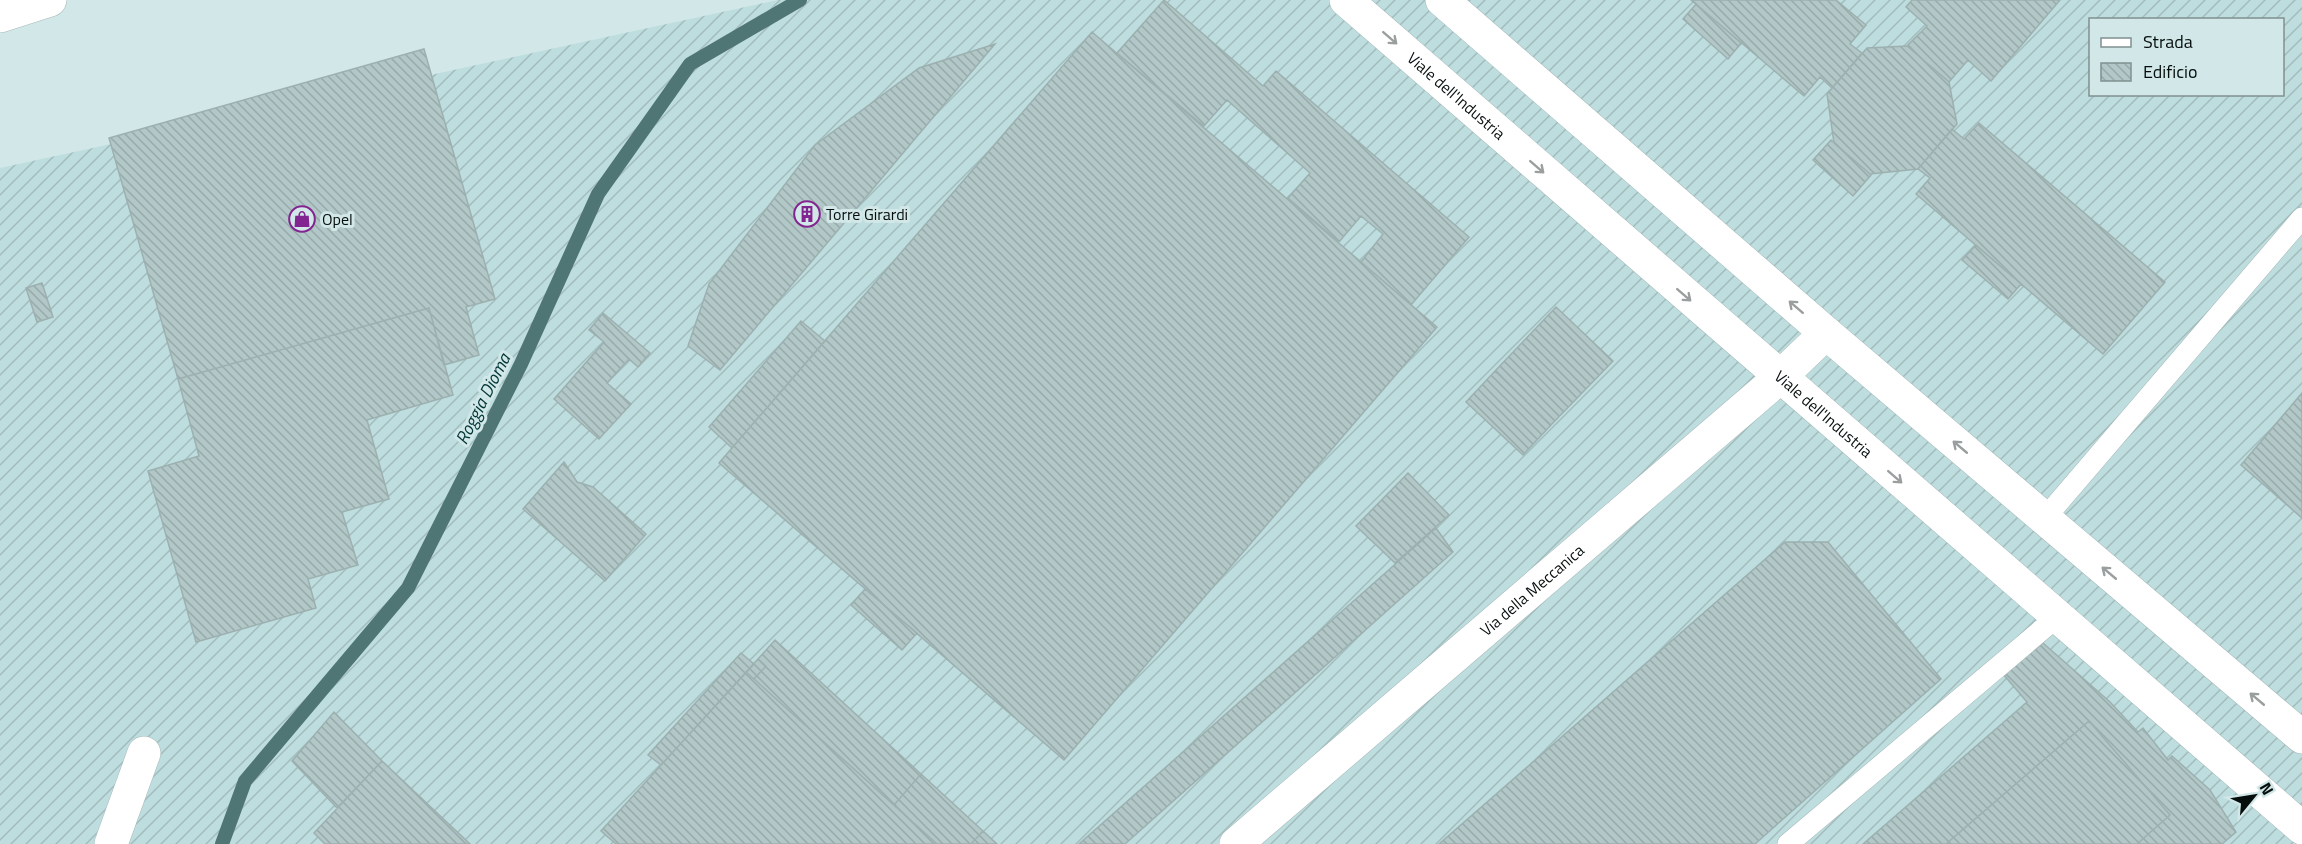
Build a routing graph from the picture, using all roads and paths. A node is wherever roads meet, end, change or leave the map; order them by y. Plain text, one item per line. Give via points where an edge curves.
1 (50, 0) edge
2 (1346, 0) edge
3 (1456, 4) edge
4 (0, 16) edge
5 (2302, 218) edge
6 (1826, 333) junction
7 (1779, 378) junction
8 (2044, 518) junction
9 (2057, 617) junction
10 (2302, 737) edge
11 (144, 753) dead end
12 (2302, 828) edge
13 (111, 844) edge
14 (1236, 844) edge
15 (1788, 844) edge

1 - 4 main road
2 -> 7 main road, Viale dell'Industria
6 -> 3 main road
5 - 8 lane
6 - 7 main road, Via della Meccanica
8 -> 6 main road
7 -> 9 main road, Viale dell'Industria
7 - 14 main road, Via della Meccanica
10 -> 8 main road
9 - 12 main road, Viale dell'Industria
9 - 15 lane
11 - 13 main road

